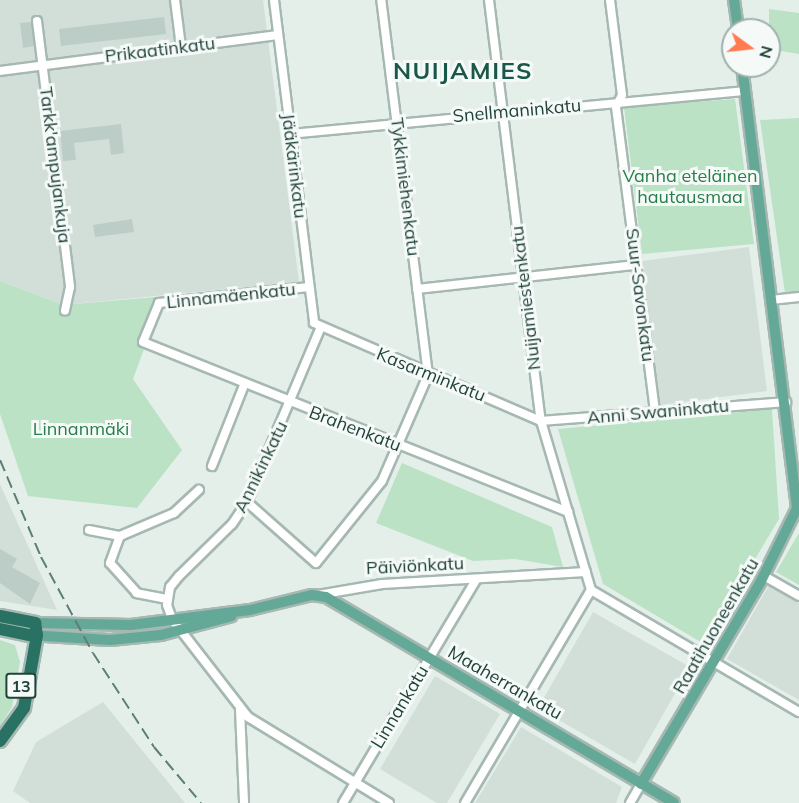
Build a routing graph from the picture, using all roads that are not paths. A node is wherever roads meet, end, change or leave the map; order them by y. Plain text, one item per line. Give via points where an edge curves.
1 (176, 0) edge
2 (274, 0) edge
3 (381, 0) edge
4 (489, 0) edge
5 (610, 0) edge
6 (734, 0) edge
7 (736, 18) edge
8 (37, 21) dead end
9 (278, 35) junction
10 (181, 47) junction
11 (43, 65) junction
12 (0, 71) edge
13 (741, 78) edge
14 (740, 91) junction
15 (618, 102) junction
16 (503, 112) junction
17 (397, 122) junction
18 (295, 134) junction
19 (636, 265) junction
20 (523, 277) junction
21 (309, 287) junction
22 (417, 289) junction
23 (799, 297) edge
24 (771, 300) junction
25 (65, 310) dead end
26 (320, 329) junction
27 (143, 342) joint
28 (428, 375) junction
29 (244, 385) junction
30 (780, 402) junction
31 (291, 404) junction
32 (655, 412) junction
33 (541, 422) junction
34 (400, 446) junction
35 (796, 454) edge
36 (212, 466) dead end
37 (199, 490) dead end
38 (247, 502) junction
39 (568, 512) junction
40 (89, 530) dead end
41 (120, 536) junction
42 (586, 572) junction
43 (764, 576) junction
44 (476, 580) junction
45 (591, 590) junction
46 (317, 595) junction
47 (799, 596) edge
48 (167, 599) junction
49 (250, 610) junction
50 (0, 616) edge
51 (172, 619) junction
52 (0, 629) edge
53 (34, 631) junction
54 (182, 632) junction
55 (429, 658) junction
56 (714, 662) junction
57 (240, 710) junction
58 (521, 711) junction
59 (799, 712) edge
60 (0, 731) edge
61 (0, 741) edge
62 (355, 782) junction
63 (641, 784) junction
64 (244, 803) edge
65 (343, 803) edge
66 (389, 803) edge
67 (465, 803) edge
68 (630, 803) edge
69 (674, 803) edge

1 - 10 street
2 - 9 street, Jääkärinkatu
3 - 17 street, Tykkimiehenkatu
4 - 16 street, Nuijamiestenkatu
5 - 15 street, Suur-Savonkatu via 622,95
6 - 7 main road
8 - 11 street, Tarkk'ampujankuja
9 - 10 street, Prikaatinkatu
9 - 18 street, Jääkärinkatu
10 - 11 street, Prikaatinkatu
11 - 12 street, Prikaatinkatu
11 - 25 street, Tarkk'ampujankuja via 70,288
13 - 14 main road, Raatihuoneenkatu
14 - 15 street, Snellmaninkatu
14 - 24 main road, Raatihuoneenkatu
15 - 16 street, Snellmaninkatu
15 - 19 street, Suur-Savonkatu
16 - 17 street, Snellmaninkatu
16 - 20 street, Nuijamiestenkatu
17 - 18 street, Snellmaninkatu
17 - 22 street, Tykkimiehenkatu
18 - 21 street, Jääkärinkatu
19 - 20 street
19 - 32 street, Suur-Savonkatu
20 - 22 street
20 - 33 street, Nuijamiestenkatu
21 - 26 street, Jääkärinkatu via 314,323
21 - 27 street, Linnamäenkatu via 159,303
22 - 28 street, Tykkimiehenkatu
23 - 24 street
24 - 30 main road, Raatihuoneenkatu
26 - 28 street, Kasarminkatu
26 - 31 street, Annikinkatu
27 - 29 street, Brahenkatu
28 - 33 street, Kasarminkatu
28 - 34 street
29 - 31 street, Brahenkatu
29 - 36 street
30 - 32 street, Anni Swaninkatu
30 - 35 main road, Raatihuoneenkatu
31 - 34 street, Brahenkatu
31 - 38 street, Annikinkatu
32 - 33 street, Anni Swaninkatu
33 - 39 street, Nuijamiestenkatu
34 - 38 street via 368,504 316,563
34 - 39 street, Brahenkatu
35 - 43 main road, Raatihuoneenkatu via 795,519
37 - 41 street via 174,513
38 - 48 street, Annikinkatu via 232,524 178,576
39 - 42 street, Nuijamiestenkatu
40 - 41 street
41 - 48 street via 110,563 137,593
42 - 44 street, Päiviönkatu
42 - 45 street, Nuijamiestenkatu
43 - 47 street
43 - 56 main road, Raatihuoneenkatu
44 - 46 street, Päiviönkatu via 372,585
44 - 55 street, Linnankatu
45 - 56 street
45 - 58 street
46 - 49 main road, Päiviönkatu
46 - 55 main road, Maaherrankatu
48 - 51 street
49 - 51 main road, Päiviönkatu
49 - 54 main road, Päiviönkatu
50 - 53 highway
51 - 53 main road, Päiviönkatu
51 - 54 street
52 - 53 highway
53 - 54 main road, Päiviönkatu via 110,640
53 - 60 highway, 13 via 18,704
53 - 61 highway via 24,708
54 - 57 street
55 - 58 main road, Maaherrankatu
55 - 62 street, Linnankatu
56 - 59 street
56 - 63 main road, Raatihuoneenkatu
57 - 62 street
57 - 64 street
58 - 63 main road, Maaherrankatu
58 - 67 street
62 - 65 street, Linnankatu
62 - 66 street
63 - 68 street, Raatihuoneenkatu
63 - 69 main road, Maaherrankatu

